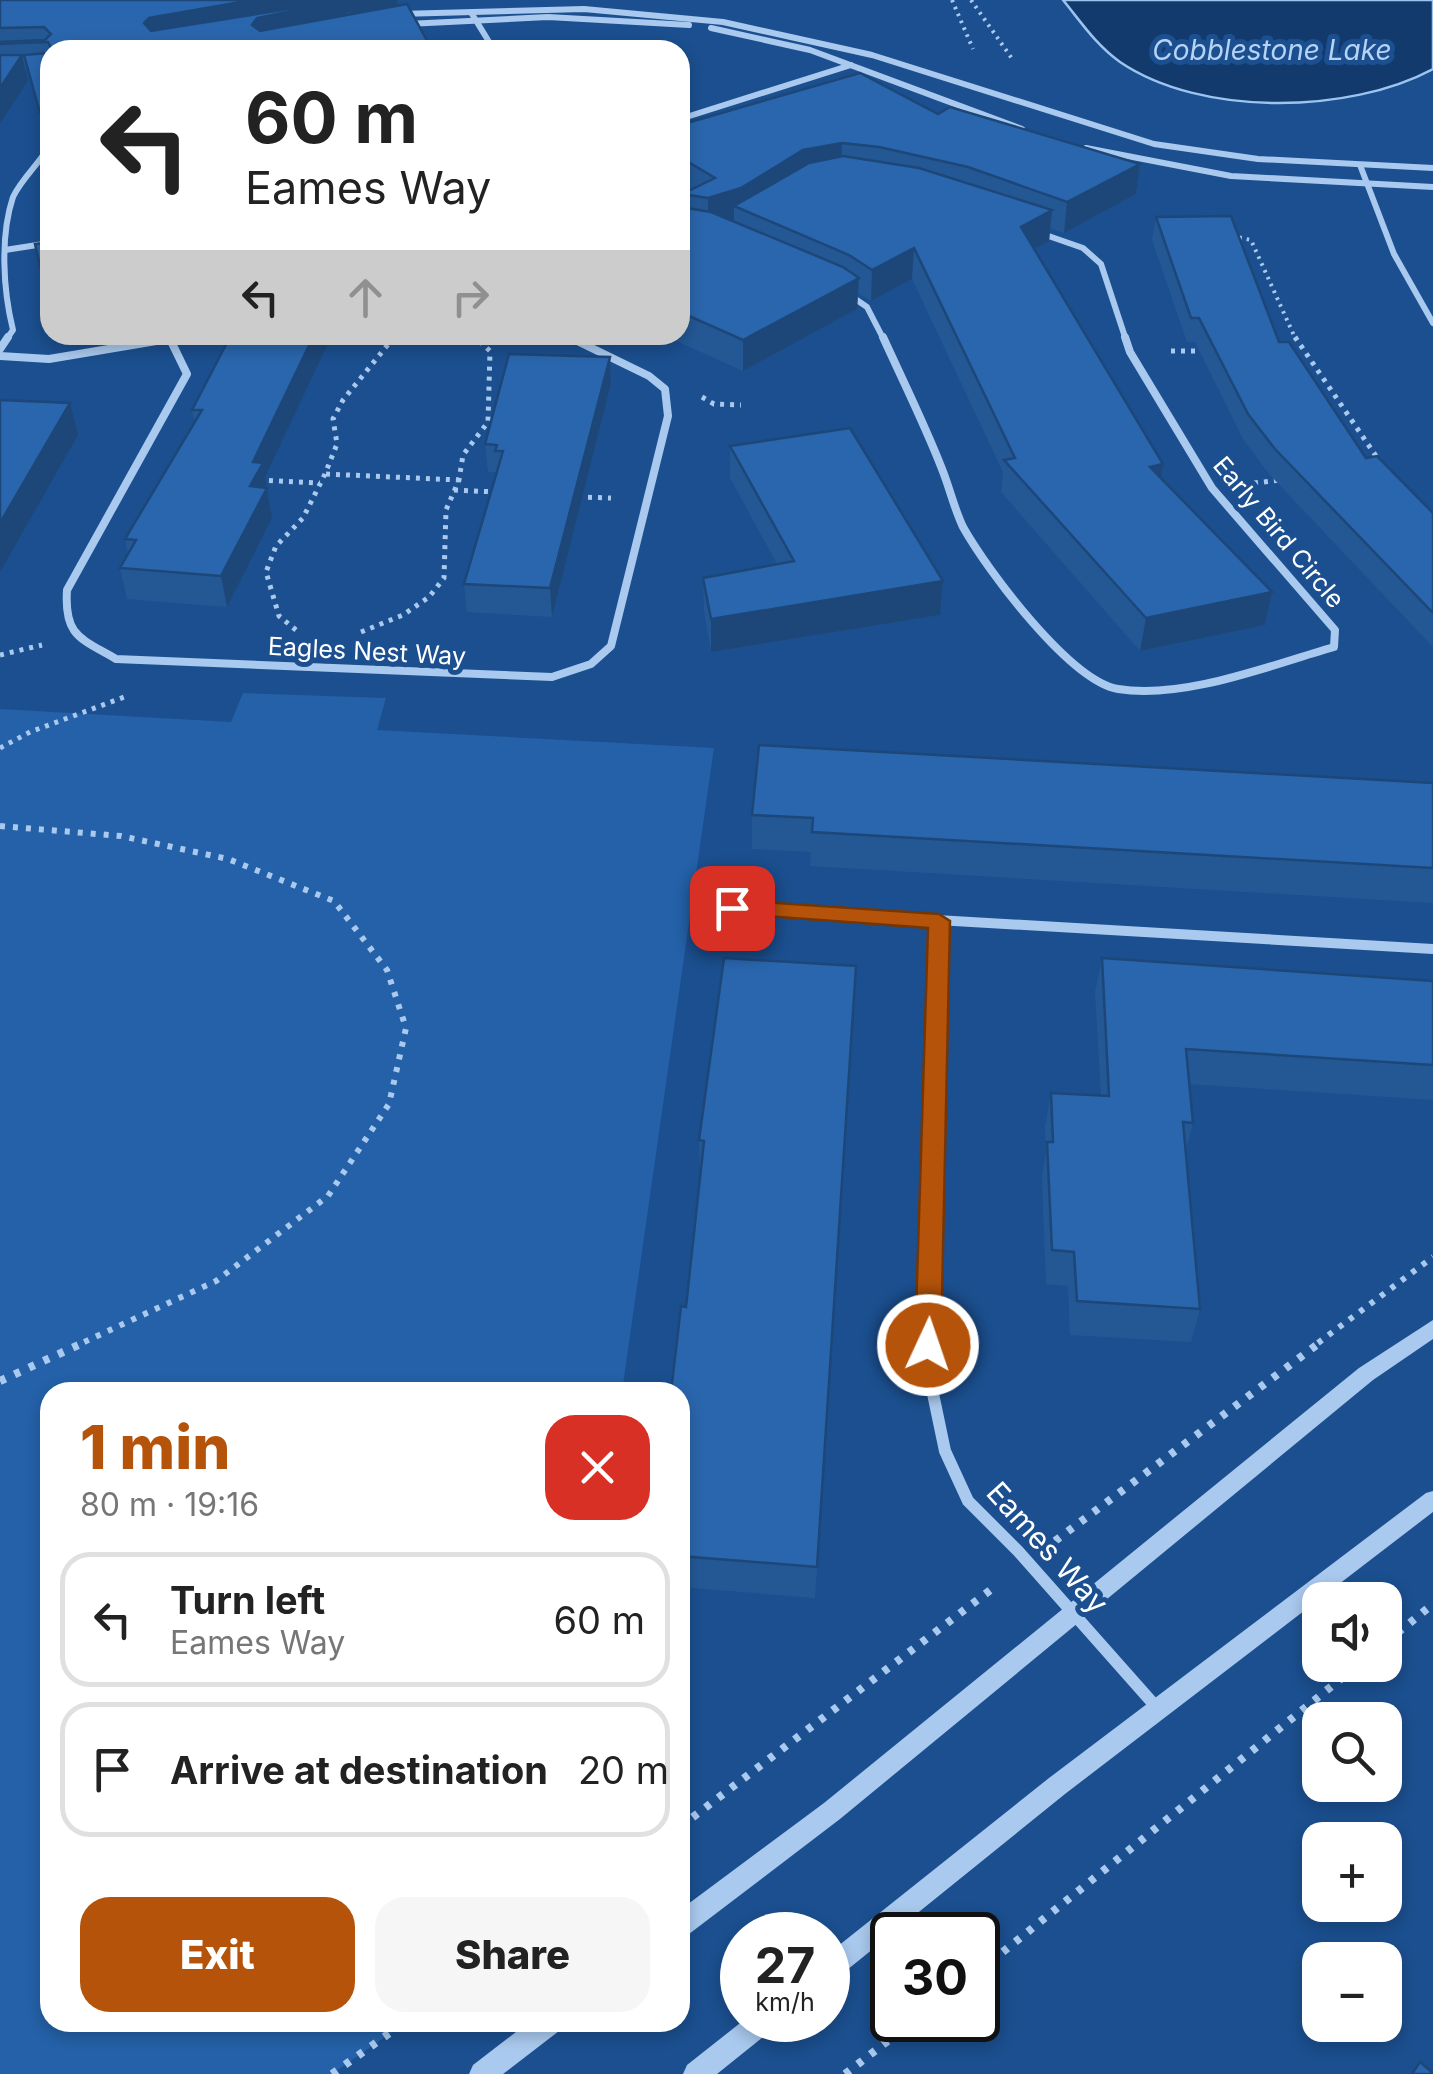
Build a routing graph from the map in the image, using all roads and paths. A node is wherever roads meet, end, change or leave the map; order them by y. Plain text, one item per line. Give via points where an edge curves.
1 (469, 9) junction
2 (382, 15) edge
3 (474, 18) junction
4 (404, 24) edge
5 (488, 40) edge
6 (875, 59) junction
7 (852, 65) junction
8 (690, 116) edge
9 (1032, 133) edge
10 (1113, 134) junction
11 (1070, 144) edge
12 (1089, 149) junction
13 (40, 159) edge
14 (1360, 165) junction
15 (1433, 168) edge
16 (1370, 186) junction
17 (1433, 187) edge
18 (1024, 228) edge
19 (1218, 234) edge
20 (40, 245) edge
21 (5, 250) junction
22 (846, 292) edge
23 (1, 294) edge
24 (1433, 323) edge
25 (134, 345) edge
26 (173, 345) edge
27 (388, 345) edge
28 (484, 345) edge
29 (585, 345) edge
30 (1210, 350) edge
31 (1154, 351) dead end
32 (0, 352) edge
33 (1365, 470) edge
34 (325, 474) junction
35 (1292, 479) edge
36 (246, 480) edge
37 (459, 480) junction
38 (320, 483) junction
39 (1238, 486) dead end
40 (454, 490) junction
41 (512, 493) edge
42 (570, 496) edge
43 (647, 500) junction
44 (301, 633) dead end
45 (344, 637) dead end
46 (42, 645) dead end
47 (0, 656) edge
48 (130, 695) dead end
49 (0, 748) edge
50 (0, 826) edge
51 (732, 908) dead end
52 (939, 921) junction
53 (1433, 948) edge
54 (1433, 1328) edge
55 (0, 1381) edge
56 (1433, 1500) edge
57 (1433, 1604) edge
58 (1074, 1614) junction
59 (1402, 1629) edge
60 (1337, 1682) edge
61 (1158, 1709) junction
62 (690, 1917) edge
63 (850, 1952) edge
64 (1000, 1954) edge
65 (391, 2032) edge
66 (537, 2032) edge
67 (736, 2042) edge
68 (887, 2042) edge
69 (332, 2074) edge
70 (482, 2074) edge
71 (696, 2074) edge
72 (845, 2074) edge

1 - 2 street
1 - 3 street
1 - 6 street via 662,15 770,30
3 - 4 street
3 - 5 street
3 - 7 street via 594,16 710,28
6 - 7 street
6 - 10 street
7 - 8 street
7 - 9 street
10 - 12 street
10 - 14 street via 1202,152
11 - 12 street
12 - 16 street via 1231,176
13 - 21 street via 2,223
14 - 15 street
14 - 16 street
16 - 17 street
16 - 24 street via 1394,254
18 - 22 street, Early Bird Circle via 1083,248 1101,264 1150,392 1212,488 1335,630 1334,646 1164,689 1122,690 1075,668 965,530 877,323
19 - 33 path via 1251,240 1301,350 1384,468
20 - 21 street
21 - 23 street
23 - 32 street via 13,330
25 - 32 street via 50,359
26 - 43 street, Eagles Nest Way via 187,374 68,590 65,618 79,637 116,659 552,677 591,664 611,646
27 - 34 path via 333,419 337,444
28 - 37 path via 490,351 488,422 464,456
29 - 43 street, Eagles Nest Way via 665,389 668,416
30 - 31 path
34 - 37 path
34 - 38 path
35 - 39 path
36 - 38 path
37 - 40 path
38 - 44 path via 266,572 279,616
40 - 41 path
40 - 45 path via 446,510 444,578 403,615
42 - 43 path
46 - 47 path
48 - 49 path
50 - 55 path via 121,836 228,859 334,901 387,970 406,1028 389,1104 328,1196 216,1280
51 - 52 street
52 - 53 street
52 - 58 street, Eames Way via 927,1365 934,1407 968,1501
54 - 58 street via 1366,1374
56 - 61 street
57 - 59 path
58 - 61 street, Eames Way
58 - 62 street
60 - 64 path
61 - 63 street
65 - 69 path
66 - 70 street
67 - 71 street
68 - 72 path

